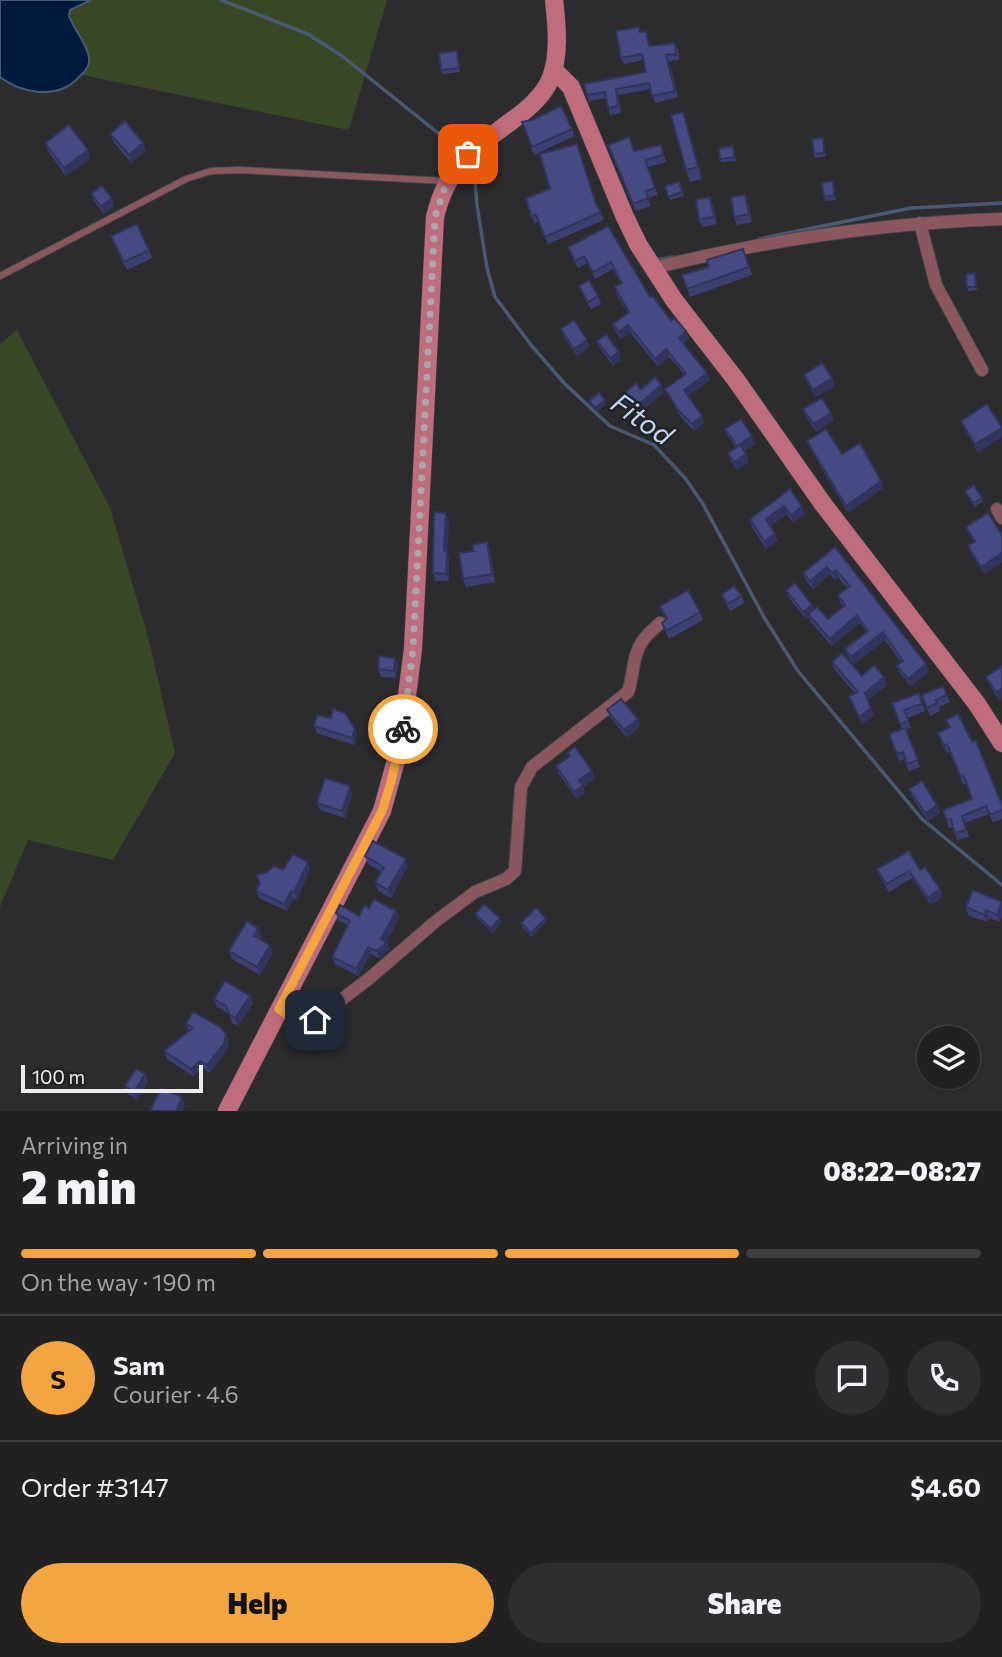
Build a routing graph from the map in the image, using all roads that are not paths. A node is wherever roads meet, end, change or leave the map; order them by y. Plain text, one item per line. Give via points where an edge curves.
1 (554, 0) edge
2 (554, 70) junction
3 (447, 181) junction
4 (1002, 219) edge
5 (920, 223) junction
6 (653, 268) junction
7 (0, 276) edge
8 (982, 370) dead end
9 (660, 623) edge
10 (1002, 744) edge
11 (279, 1009) junction
12 (227, 1111) edge

1 - 2 main road
2 - 3 main road via 532,105 466,157
2 - 6 main road via 570,87 625,217
3 - 7 lane via 211,171 186,179
3 - 11 main road via 435,217 432,246 413,649 401,742 382,811
4 - 5 street
5 - 6 street via 823,234
5 - 8 street via 936,285
6 - 10 main road
9 - 11 street via 643,639 628,692 532,767 521,787 515,871 475,892 436,921 315,1020 293,1019
11 - 12 main road

